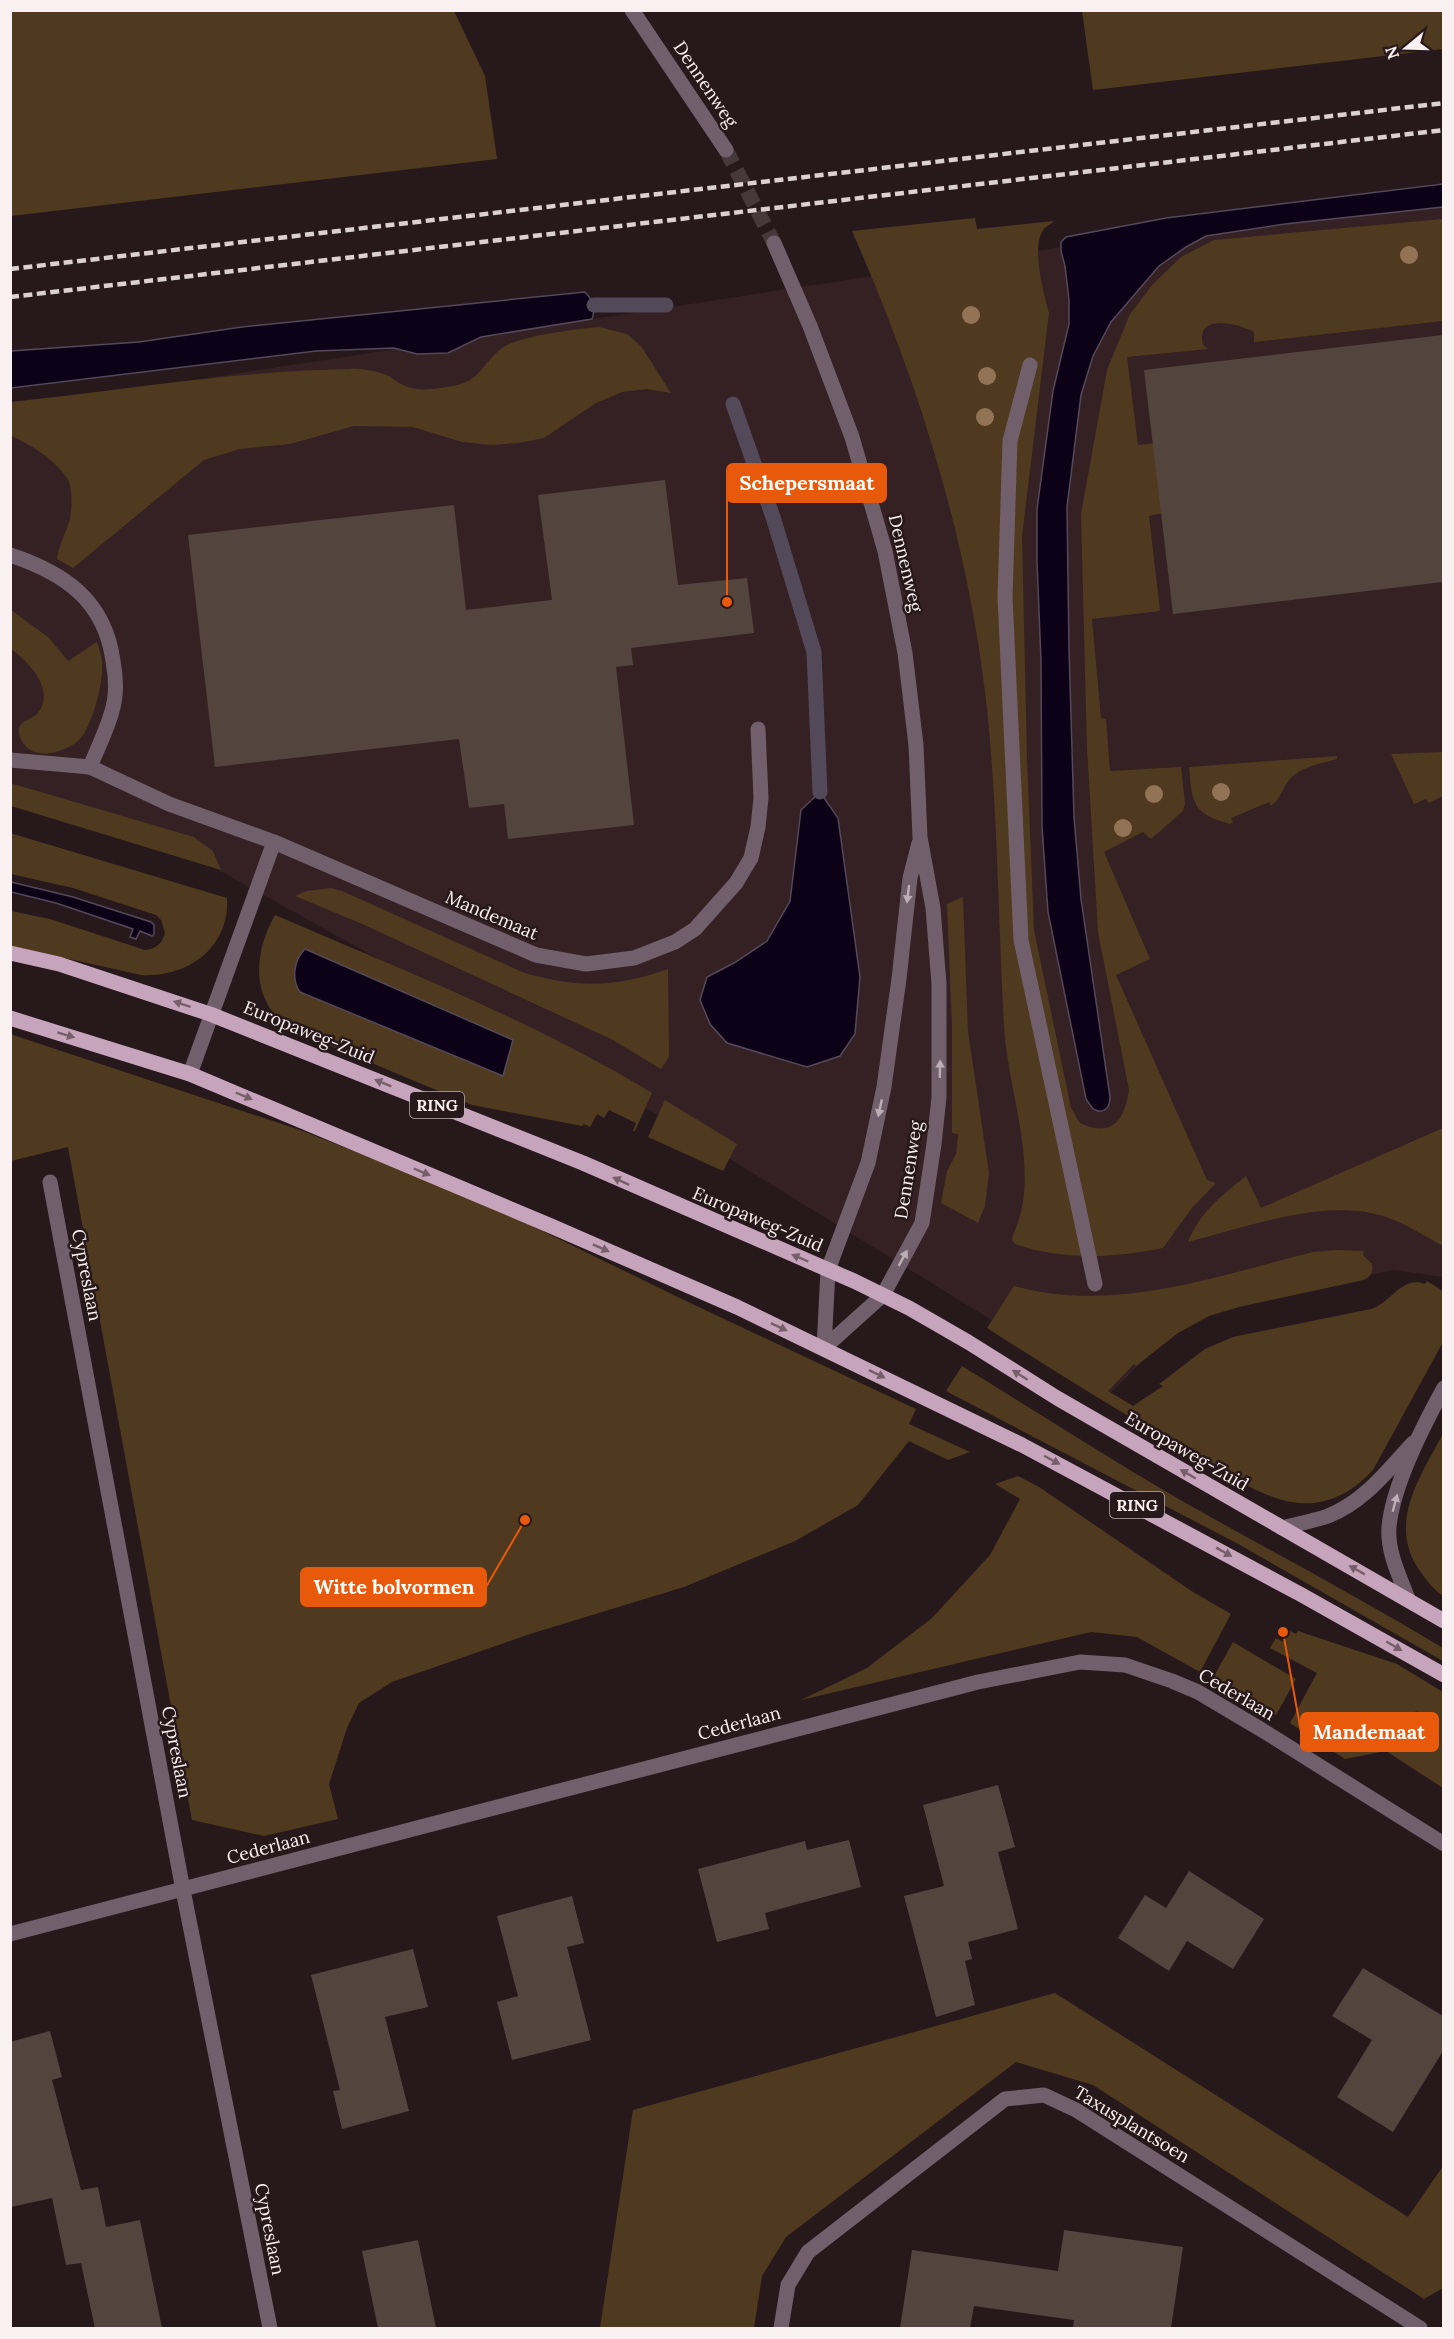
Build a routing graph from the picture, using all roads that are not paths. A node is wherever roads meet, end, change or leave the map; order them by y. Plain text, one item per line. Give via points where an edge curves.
1 (632, 10) edge
2 (726, 150) tunnel mouth
3 (774, 243) tunnel mouth
4 (1030, 365) dead end
5 (10, 555) edge
6 (758, 729) dead end
7 (10, 760) edge
8 (90, 767) junction
9 (920, 837) junction
10 (274, 842) junction
11 (10, 954) edge
12 (210, 1014) junction
13 (10, 1018) edge
14 (190, 1074) junction
15 (50, 1182) dead end
16 (828, 1270) junction
17 (1095, 1284) dead end
18 (883, 1295) junction
19 (824, 1348) junction
20 (1443, 1388) edge
21 (1417, 1438) junction
22 (1282, 1528) junction
23 (1408, 1599) junction
24 (1443, 1621) edge
25 (1443, 1675) edge
26 (1443, 1844) edge
27 (183, 1890) junction
28 (10, 1934) edge
29 (270, 2328) edge
30 (781, 2328) edge
31 (1420, 2328) edge

1 - 2 street, Dennenweg
3 - 9 street, Dennenweg via 852,437 885,550 916,745
4 - 17 street via 1010,441 1005,597 1021,940
5 - 8 street via 59,576 84,597 92,604 110,639 116,679 113,710
6 - 10 street, Mandemaat via 761,798 752,858 736,883 695,929 675,942 634,958 586,964 536,955
7 - 8 street, Mandemaat
8 - 10 street, Mandemaat via 169,804
9 -> 16 street, Dennenweg via 910,878 896,1001 874,1138
18 -> 9 street, Dennenweg via 922,1223 939,1097 939,984 933,908
10 - 12 street
12 -> 11 main road, Europaweg-Zuid / RING via 59,964
12 - 14 street
16 -> 12 main road, Europaweg-Zuid / RING via 584,1163
13 -> 14 main road, RING
14 -> 19 main road, RING via 551,1226
15 - 27 street, Cypreslaan
16 - 18 main road, Europaweg-Zuid / RING
16 - 19 street, Dennenweg
18 - 19 street, Dennenweg
22 -> 18 main road, Europaweg-Zuid / RING
19 -> 25 main road, RING via 1023,1444
20 - 21 street
21 - 22 street via 1356,1501 1329,1515
23 -> 21 street via 1392,1558 1389,1528
23 -> 22 main road, Europaweg-Zuid / RING
23 - 24 main road, Europaweg-Zuid / RING
26 - 27 street, Cederlaan via 1198,1692 1125,1665 1080,1662 978,1682
27 - 28 street, Cederlaan
27 - 29 street, Cypreslaan
30 - 31 street, Taxusplantsoen via 788,2285 808,2252 1005,2099 1044,2095 1076,2110

